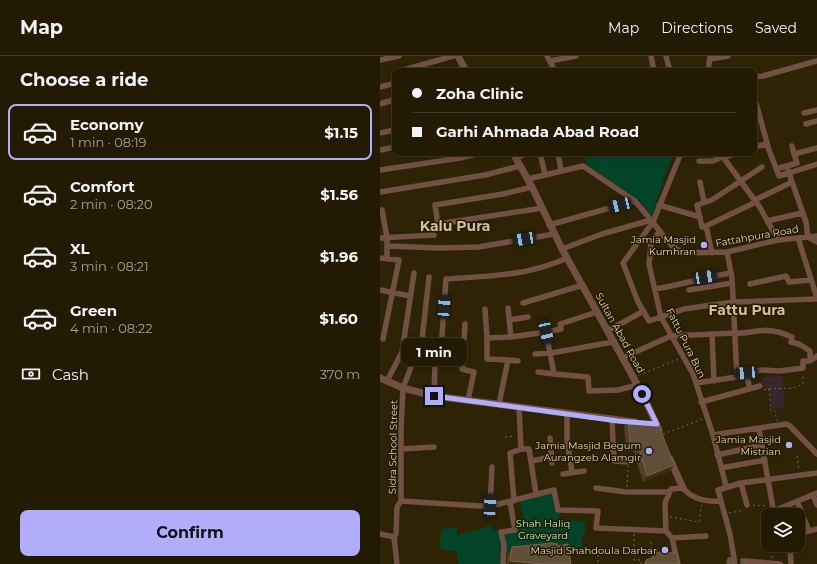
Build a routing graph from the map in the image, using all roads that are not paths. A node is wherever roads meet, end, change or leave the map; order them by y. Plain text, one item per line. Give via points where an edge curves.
1 (399, 56) edge
2 (453, 56) edge
3 (458, 56) edge
4 (576, 56) edge
5 (651, 56) edge
6 (666, 56) edge
7 (728, 56) edge
8 (710, 57) edge
9 (549, 59) edge
10 (380, 60) edge
11 (817, 62) edge
12 (411, 68) edge
13 (464, 68) edge
14 (653, 68) edge
15 (669, 68) edge
16 (708, 68) edge
17 (757, 77) edge
18 (392, 84) edge
19 (380, 87) edge
20 (392, 100) edge
21 (380, 104) edge
22 (757, 107) edge
23 (817, 110) edge
24 (804, 113) dead end
25 (817, 121) edge
26 (806, 124) dead end
27 (392, 131) edge
28 (380, 133) edge
29 (767, 144) junction
30 (757, 146) edge
31 (792, 146) dead end
32 (392, 148) edge
33 (817, 148) edge
34 (380, 150) edge
35 (794, 154) junction
36 (468, 156) edge
37 (515, 156) edge
38 (541, 156) edge
39 (559, 156) edge
40 (680, 156) edge
41 (722, 156) edge
42 (699, 161) dead end
43 (817, 164) edge
44 (520, 166) junction
45 (787, 166) junction
46 (762, 167) dead end
47 (776, 169) junction
48 (380, 170) edge
49 (561, 170) junction
50 (789, 173) junction
51 (545, 174) junction
52 (528, 179) junction
53 (700, 182) dead end
54 (740, 182) junction
55 (792, 182) junction
56 (532, 187) junction
57 (380, 192) edge
58 (635, 201) junction
59 (755, 201) junction
60 (704, 202) junction
61 (659, 205) junction
62 (543, 208) junction
63 (380, 210) edge
64 (802, 213) junction
65 (700, 217) junction
66 (652, 221) junction
67 (767, 221) junction
68 (549, 225) junction
69 (706, 226) junction
70 (660, 231) junction
71 (554, 234) junction
72 (434, 235) dead end
73 (817, 236) edge
74 (808, 237) junction
75 (380, 238) edge
76 (387, 238) junction
77 (798, 238) junction
78 (778, 240) junction
79 (817, 242) edge
80 (388, 246) junction
81 (562, 249) junction
82 (727, 252) junction
83 (712, 253) junction
84 (383, 258) edge
85 (567, 258) junction
86 (380, 265) edge
87 (414, 272) dead end
88 (731, 273) junction
89 (429, 277) dead end
90 (811, 280) junction
91 (732, 283) junction
92 (750, 284) dead end
93 (583, 285) junction
94 (380, 290) edge
95 (655, 290) junction
96 (689, 290) dead end
97 (392, 292) junction
98 (410, 296) junction
99 (817, 299) edge
100 (733, 302) junction
101 (523, 303) dead end
102 (508, 308) dead end
103 (485, 309) dead end
104 (644, 311) junction
105 (597, 312) junction
106 (528, 317) dead end
107 (661, 317) junction
108 (509, 320) junction
109 (465, 324) dead end
110 (607, 331) junction
111 (546, 332) junction
112 (735, 333) junction
113 (712, 334) junction
114 (671, 336) junction
115 (487, 338) junction
116 (511, 338) junction
117 (383, 339) dead end
118 (613, 342) junction
119 (402, 352) junction
120 (551, 353) junction
121 (535, 354) dead end
122 (817, 356) edge
123 (418, 358) junction
124 (622, 358) junction
125 (508, 360) junction
126 (518, 361) dead end
127 (810, 361) junction
128 (435, 363) junction
129 (538, 372) dead end
130 (746, 373) junction
131 (554, 374) junction
132 (737, 374) junction
133 (384, 380) edge
134 (714, 381) junction
135 (696, 383) junction
136 (637, 385) junction
137 (760, 386) road end
138 (403, 388) junction
139 (750, 389) junction
140 (434, 396) junction
141 (468, 400) junction
142 (701, 402) junction
143 (499, 404) junction
144 (519, 407) junction
145 (567, 414) junction
146 (612, 420) junction
147 (642, 423) edge
148 (650, 423) edge
149 (657, 424) junction
150 (759, 429) junction
151 (661, 435) edge
152 (713, 435) junction
153 (550, 438) dead end
154 (762, 445) junction
155 (434, 447) dead end
156 (401, 449) junction
157 (521, 449) junction
158 (666, 449) edge
159 (817, 454) edge
160 (717, 455) junction
161 (552, 457) junction
162 (531, 460) junction
163 (765, 460) junction
164 (628, 462) road end
165 (552, 463) dead end
166 (492, 467) dead end
167 (721, 468) junction
168 (584, 471) dead end
169 (572, 472) junction
170 (563, 474) dead end
171 (817, 474) edge
172 (769, 479) junction
173 (741, 483) junction
174 (726, 486) junction
175 (596, 488) dead end
176 (683, 488) junction
177 (669, 492) junction
178 (536, 494) junction
179 (815, 494) edge
180 (401, 501) junction
181 (512, 501) junction
182 (721, 501) junction
183 (797, 501) junction
184 (817, 505) edge
185 (490, 506) junction
186 (747, 506) dead end
187 (773, 508) edge
188 (781, 508) edge
189 (817, 529) edge
190 (809, 531) junction
191 (666, 532) junction
192 (805, 532) edge
193 (380, 534) edge
194 (706, 536) dead end
195 (394, 537) junction
196 (672, 538) junction
197 (790, 552) edge
198 (735, 562) edge
199 (745, 562) edge
200 (398, 564) edge
201 (503, 564) edge
202 (678, 564) edge
203 (780, 564) edge
204 (791, 564) edge

1 - 10 street
2 - 12 street
3 - 13 street
4 - 9 street
5 - 14 street
6 - 15 street
7 - 8 street
8 - 16 street
11 - 17 street
18 - 19 street
20 - 21 street
22 - 29 street
23 - 24 street
25 - 26 street
27 - 28 street
29 - 30 street
29 - 47 street
31 - 35 street
32 - 34 street
33 - 35 street
35 - 45 street via 797,163
36 - 48 street
37 - 44 street, Sultan Abad Road
38 - 51 street
39 - 49 street
40 - 61 street
41 - 42 street via 712,161
41 - 54 street
43 - 50 street
44 - 52 street, Sultan Abad Road
44 - 57 street via 485,175
45 - 47 street
45 - 50 street
46 - 54 street
47 - 50 street via 779,176
49 - 51 street, Fattahpura Road
49 - 58 street, Fattahpura Road via 583,166
50 - 55 street
51 - 52 street, Fattahpura Road
52 - 56 street, Sultan Abad Road
53 - 60 street
54 - 59 street
54 - 60 street
55 - 59 street
55 - 64 street
56 - 62 street, Sultan Abad Road
56 - 62 street via 435,205 438,224
58 - 66 street, Fattahpura Road
58 - 68 street
59 - 67 street
59 - 69 street
60 - 65 street via 697,205
61 - 65 street
61 - 66 street
62 - 68 street, Sultan Abad Road
63 - 76 street
64 - 67 street
64 - 74 street
65 - 69 street via 702,227
66 - 70 street, Fattahpura Road
66 - 81 street via 602,234
66 - 104 street via 623,263
67 - 78 street
68 - 71 street, Sultan Abad Road
69 - 83 street
70 - 83 street, Fattahpura Road via 678,251
70 - 95 street, Fattu Pura Bun via 651,243 649,264
71 - 80 street via 479,247
71 - 81 street, Sultan Abad Road
72 - 76 street
73 - 74 street, Fattahpura Road
74 - 77 street, Fattahpura Road
74 - 79 street, Fattahpura Road
75 - 76 street
76 - 80 street
77 - 78 street, Fattahpura Road
77 - 90 street
78 - 82 street, Fattahpura Road
80 - 84 street
81 - 85 street, Sultan Abad Road
82 - 83 street, Fattahpura Road
82 - 88 street
84 - 86 street
84 - 97 street via 399,260
85 - 93 street, Sultan Abad Road
85 - 128 street via 513,275 446,279 440,364
87 - 98 street
88 - 91 street
88 - 95 street
89 - 123 street, Sidra School Street
90 - 92 street via 789,282 786,276
90 - 99 street
91 - 96 street
91 - 100 street
93 - 101 street
93 - 105 street, Sultan Abad Road
94 - 97 street
95 - 107 street, Fattu Pura Bun
97 - 98 street
97 - 117 street
98 - 119 street
99 - 100 street
100 - 107 street via 684,309
100 - 112 street
102 - 108 street
103 - 115 street
104 - 107 street via 649,321
104 - 110 street
105 - 110 street, Sultan Abad Road
105 - 111 street via 560,324 561,328
106 - 108 street
107 - 114 street, Fattu Pura Bun
108 - 116 street
109 - 141 street via 462,370 474,372
110 - 118 street, Sultan Abad Road
111 - 116 street
111 - 120 street
112 - 113 street
112 - 127 street via 759,330 786,334 792,337 791,342 810,351
112 - 132 street
113 - 114 street
113 - 134 street
114 - 124 street
114 - 135 street, Fattu Pura Bun via 684,356
115 - 116 street
115 - 125 street via 487,360
118 - 120 street
118 - 124 street, Sultan Abad Road
119 - 123 street
119 - 133 street
120 - 121 street
120 - 131 street
122 - 127 street
123 - 128 street
123 - 138 street, Sidra School Street
124 - 136 street, Sultan Abad Road
125 - 126 street
125 - 143 street
127 - 130 street via 803,361 802,368
128 - 140 street
129 - 131 street
130 - 132 street
130 - 139 street
131 - 136 street via 588,377 589,391 618,390
132 - 134 street via 738,377
133 - 138 street
134 - 135 street
135 - 142 street, Fattu Pura Bun
136 - 149 street, Sultan Abad Road
137 - 139 street
138 - 140 street
138 - 156 street, Sidra School Street
139 - 142 street
140 - 141 street
141 - 143 street
142 - 152 street, Fattu Pura Bun
143 - 144 street
144 - 145 street
144 - 157 street
145 - 146 street
145 - 169 street via 567,440
146 - 147 street
146 - 164 street via 614,461
148 - 149 street
149 - 151 street, Sultan Abad Road
150 - 152 street
150 - 154 street
150 - 159 street via 777,425 790,426
152 - 160 street, Fattu Pura Bun
153 - 161 street
154 - 160 street
154 - 163 street
155 - 156 street
156 - 180 street, Sidra School Street
157 - 162 street via 529,449
157 - 181 street via 510,453
158 - 176 street
160 - 167 street, Fattu Pura Bun
161 - 162 street
161 - 165 street
162 - 178 street
163 - 167 street
163 - 172 street
166 - 185 street
167 - 174 street, Fattu Pura Bun
168 - 169 street
169 - 170 street
171 - 172 street
172 - 173 street
172 - 187 street
173 - 174 street
173 - 186 street
174 - 182 street via 718,490
175 - 177 street via 626,492
176 - 177 street via 671,489
176 - 182 street via 703,500
177 - 191 street via 664,503
178 - 181 street
178 - 191 street via 554,490 558,510 598,511 596,528
179 - 183 street
179 - 184 street
180 - 185 street
180 - 195 street, Sidra School Street via 396,507
181 - 185 street
181 - 201 street via 515,530 501,532 504,545
182 - 198 street
183 - 188 street
183 - 190 street
189 - 190 street
190 - 192 street
191 - 196 street
193 - 195 street
194 - 196 street
195 - 200 street, Sidra School Street
196 - 202 street
197 - 204 street
198 - 199 street
199 - 203 street

